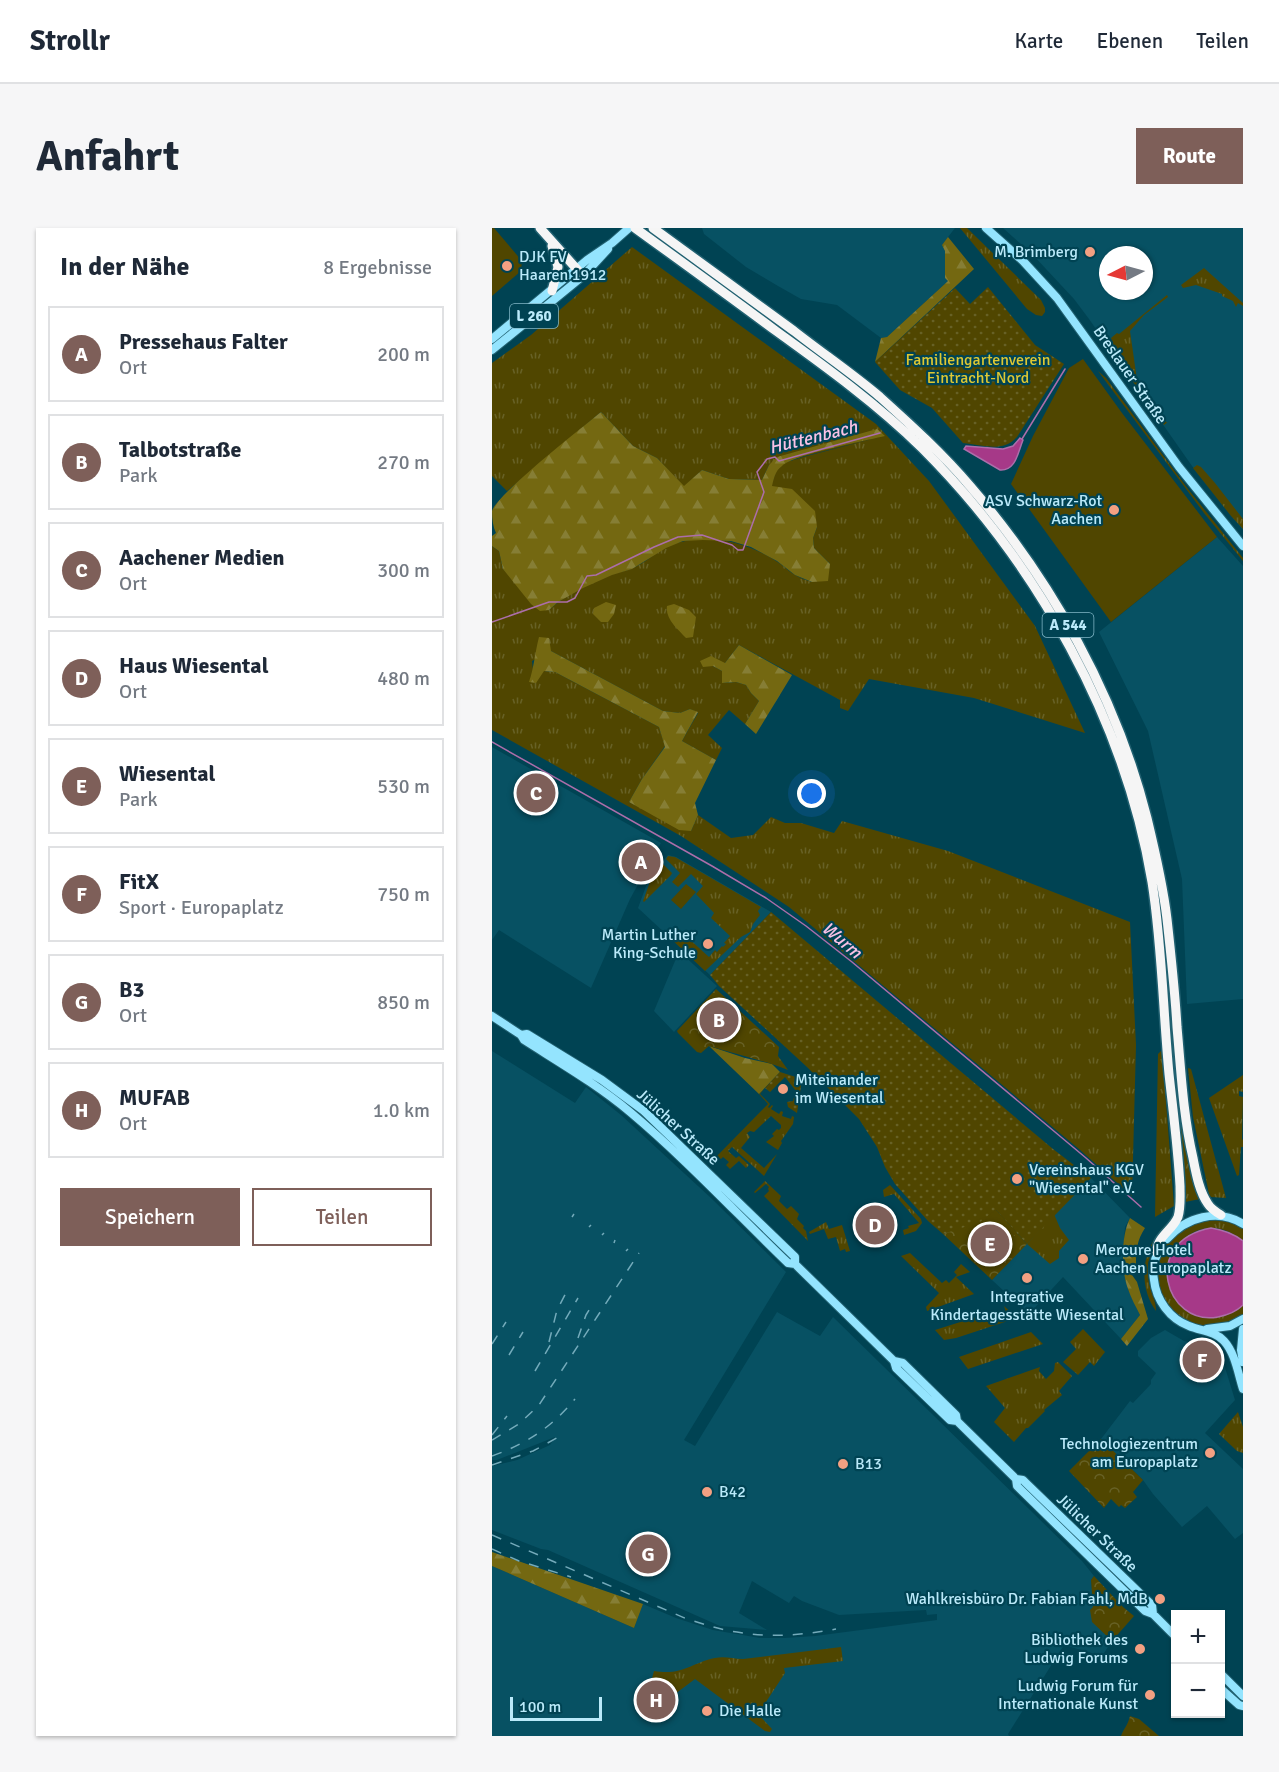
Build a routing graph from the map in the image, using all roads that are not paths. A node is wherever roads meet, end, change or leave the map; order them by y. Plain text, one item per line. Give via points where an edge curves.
1 (540, 228) edge
2 (629, 228) edge
3 (635, 228) edge
4 (986, 228) edge
5 (651, 231) edge
6 (551, 240) junction
7 (580, 272) junction
8 (552, 291) junction
9 (492, 339) edge
10 (492, 350) edge
11 (1243, 546) edge
12 (492, 1016) edge
13 (698, 1168) junction
14 (747, 1211) junction
15 (1221, 1215) junction
16 (741, 1217) junction
17 (1242, 1223) edge
18 (1157, 1253) junction
19 (795, 1264) junction
20 (1243, 1319) edge
21 (1197, 1329) junction
22 (1243, 1329) edge
23 (1243, 1362) edge
24 (1243, 1389) edge
25 (1171, 1631) edge
26 (1225, 1677) edge
27 (1225, 1692) edge
28 (1243, 1696) edge
29 (1243, 1706) edge

1 - 6 highway
2 - 7 main road, L 260
3 - 5 highway, A 544
4 - 11 main road, Breslauer Straße via 1039,277 1071,315 1179,467
5 - 15 highway, A 544 via 878,396 928,441 1006,530 1061,612 1109,708 1146,816 1167,916 1190,1146 1204,1196 1210,1208
5 - 18 highway, A 544 via 871,403 921,447 961,490 1022,568 1077,661 1121,764 1142,838 1157,918 1180,1202 1178,1216 1160,1240
6 - 7 highway
6 - 8 highway via 558,267
7 - 8 main road, L 260
7 - 10 main road, L 260
8 - 9 main road, L 260
12 - 13 main road, Jülicher Straße via 524,1040 565,1061
13 - 14 main road, Jülicher Straße
13 - 16 main road, Jülicher Straße
14 - 16 main road
14 - 19 main road, Jülicher Straße via 795,1257
15 - 17 main road
15 - 18 main road via 1185,1223
16 - 19 main road, Jülicher Straße via 788,1263
18 - 21 main road via 1154,1278 1160,1301 1171,1315
19 - 25 main road, Jülicher Straße via 894,1361 909,1368 1016,1479 1017,1486 1142,1609
20 - 21 main road via 1221,1328
21 - 24 main road via 1225,1342
22 - 23 main road
26 - 28 main road
27 - 29 main road

